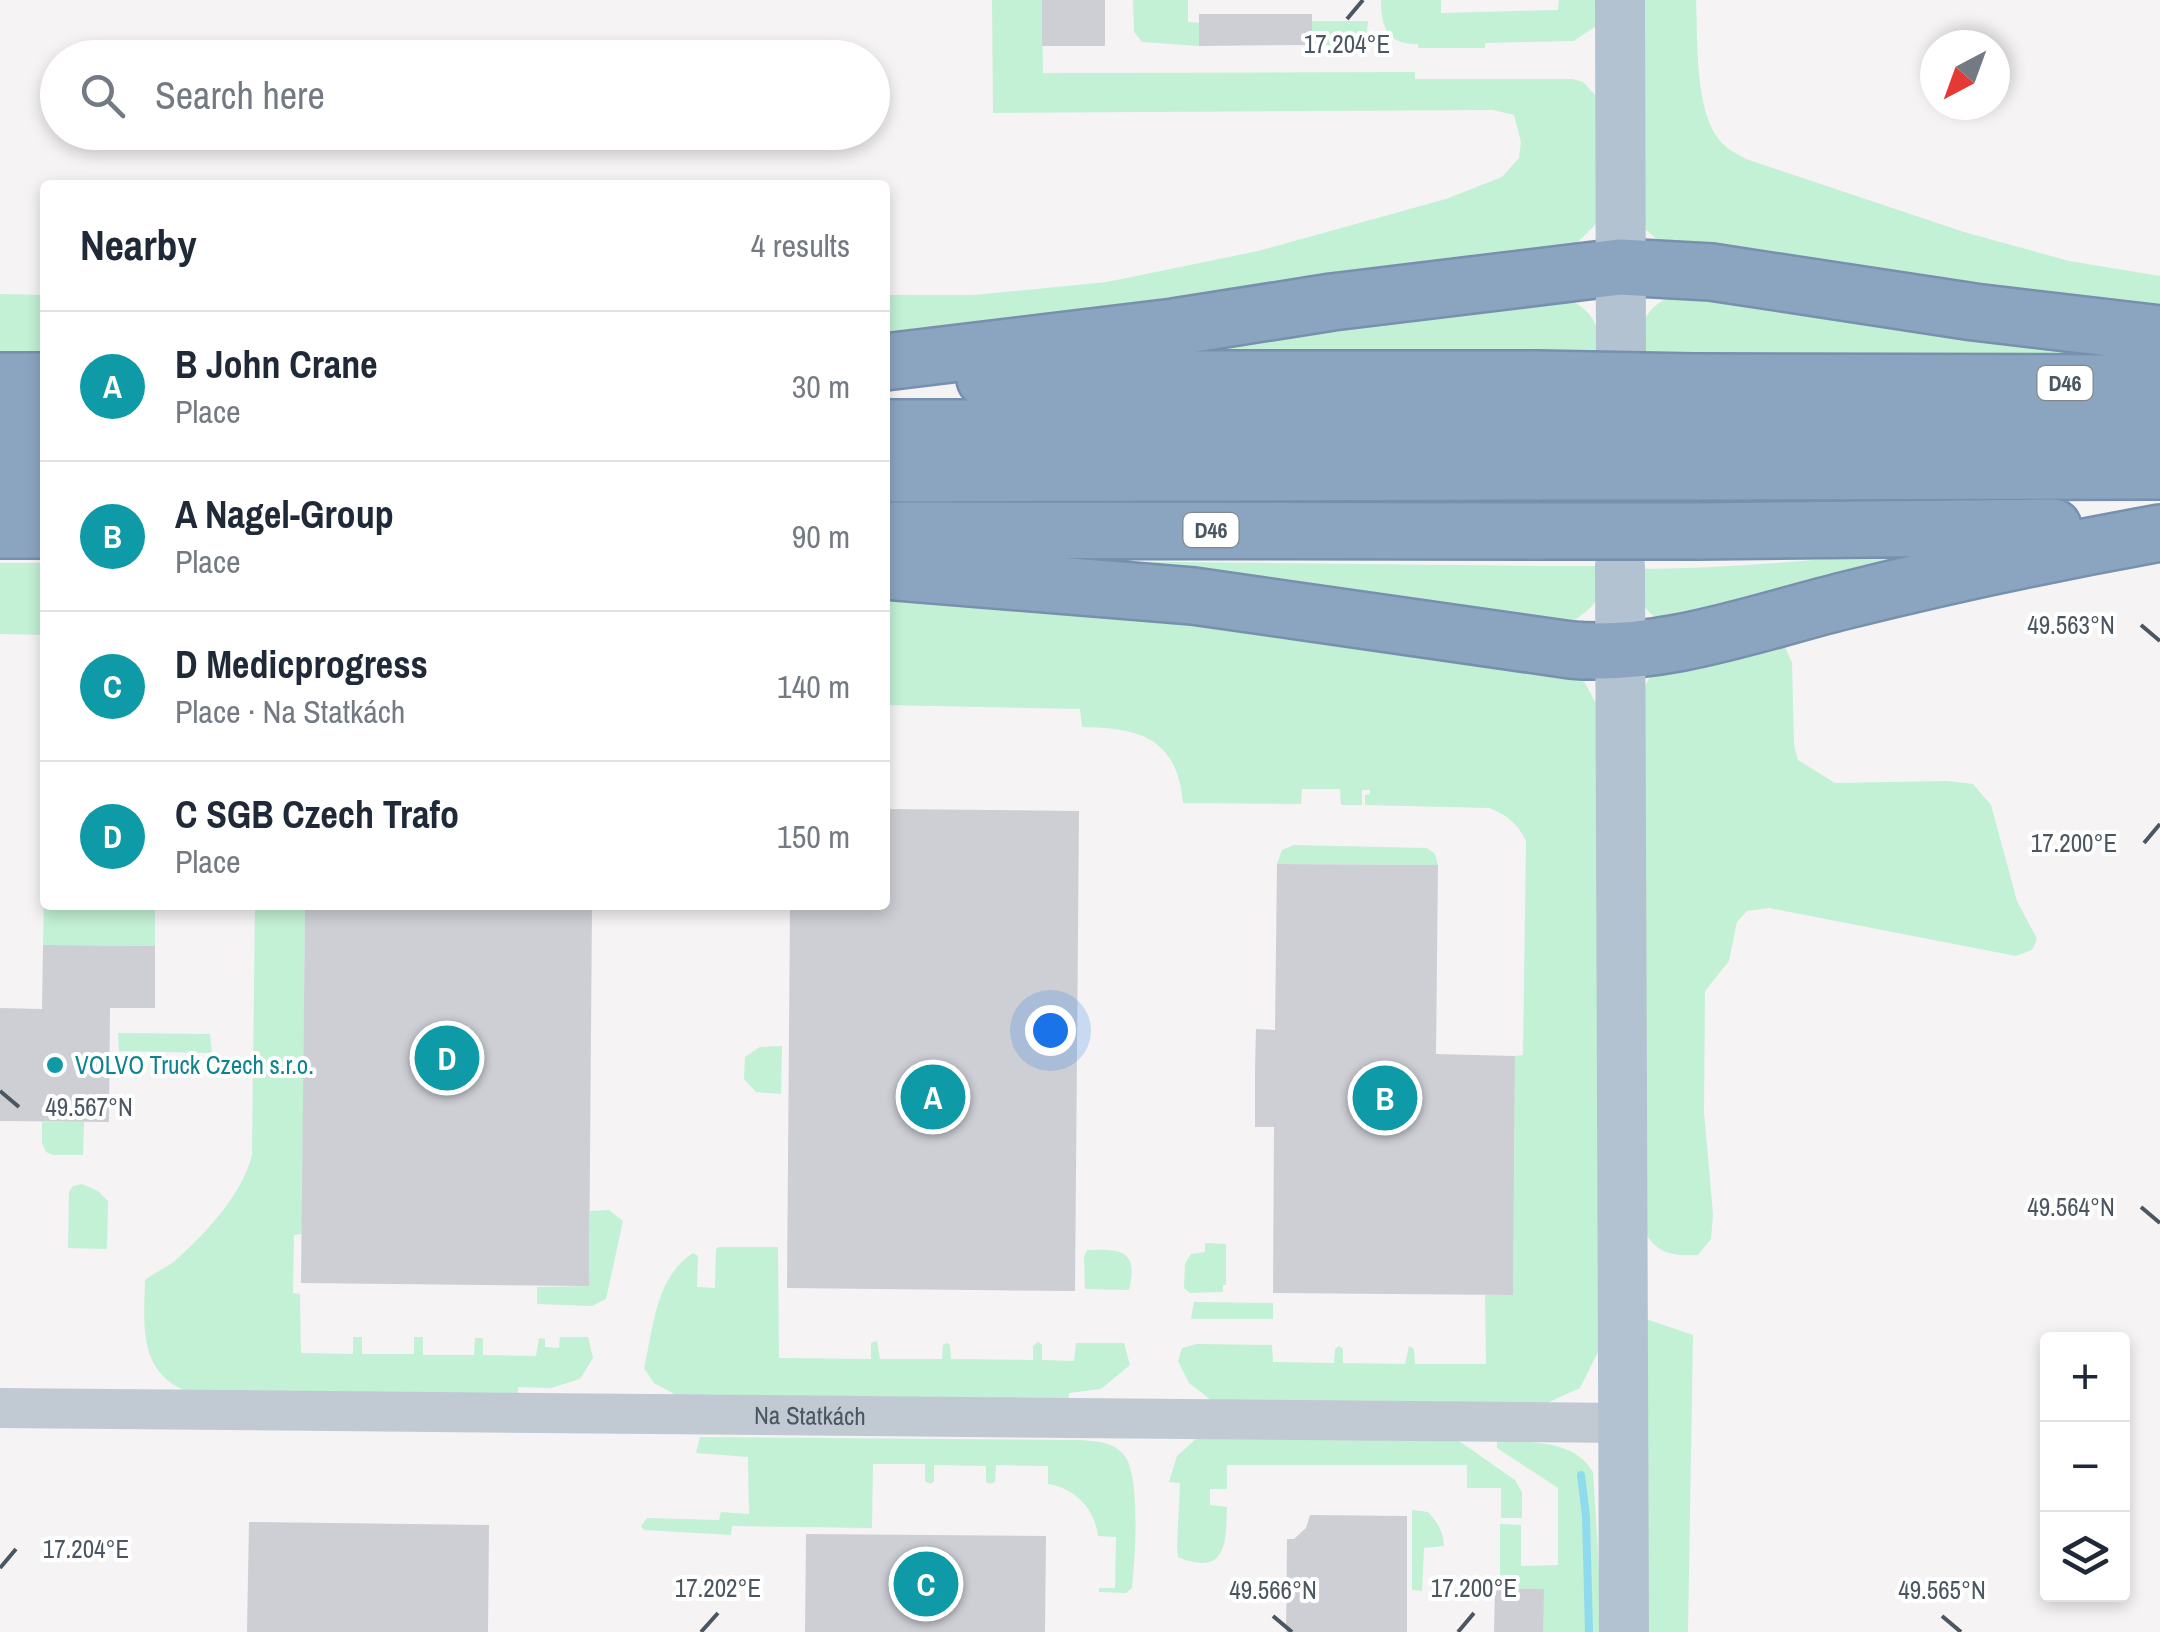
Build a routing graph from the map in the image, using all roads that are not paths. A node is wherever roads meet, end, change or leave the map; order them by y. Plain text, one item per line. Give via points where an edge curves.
1 (1620, 0) edge
2 (1620, 266) junction
3 (2160, 334) edge
4 (1621, 356) dead end
5 (890, 361) edge
6 (890, 380) edge
7 (0, 381) edge
8 (40, 381) edge
9 (2160, 383) edge
10 (1538, 426) junction
11 (1695, 427) junction
12 (890, 428) edge
13 (2160, 428) edge
14 (0, 432) edge
15 (40, 432) edge
16 (2160, 470) edge
17 (890, 474) edge
18 (0, 478) edge
19 (40, 478) edge
20 (2160, 525) edge
21 (0, 530) edge
22 (40, 530) edge
23 (890, 530) edge
24 (2160, 533) edge
25 (1620, 566) dead end
26 (890, 571) edge
27 (1622, 652) junction
28 (0, 1408) edge
29 (1622, 1423) junction
30 (1624, 1632) edge

1 - 2 main road
2 - 3 highway via 1711,272
2 - 4 main road
2 - 5 highway
6 - 10 highway, D46
7 - 8 highway
9 - 11 highway, D46
10 - 11 highway, bridge
10 - 11 highway, D46, bridge
10 - 12 highway
10 - 17 highway
11 - 13 highway
11 - 16 highway
14 - 15 highway
18 - 19 highway
20 - 23 highway, D46, bridge
21 - 22 highway
24 - 27 highway via 1966,570
25 - 27 main road
26 - 27 highway via 1193,596
27 - 29 main road
28 - 29 street, Na Statkách
29 - 30 main road

